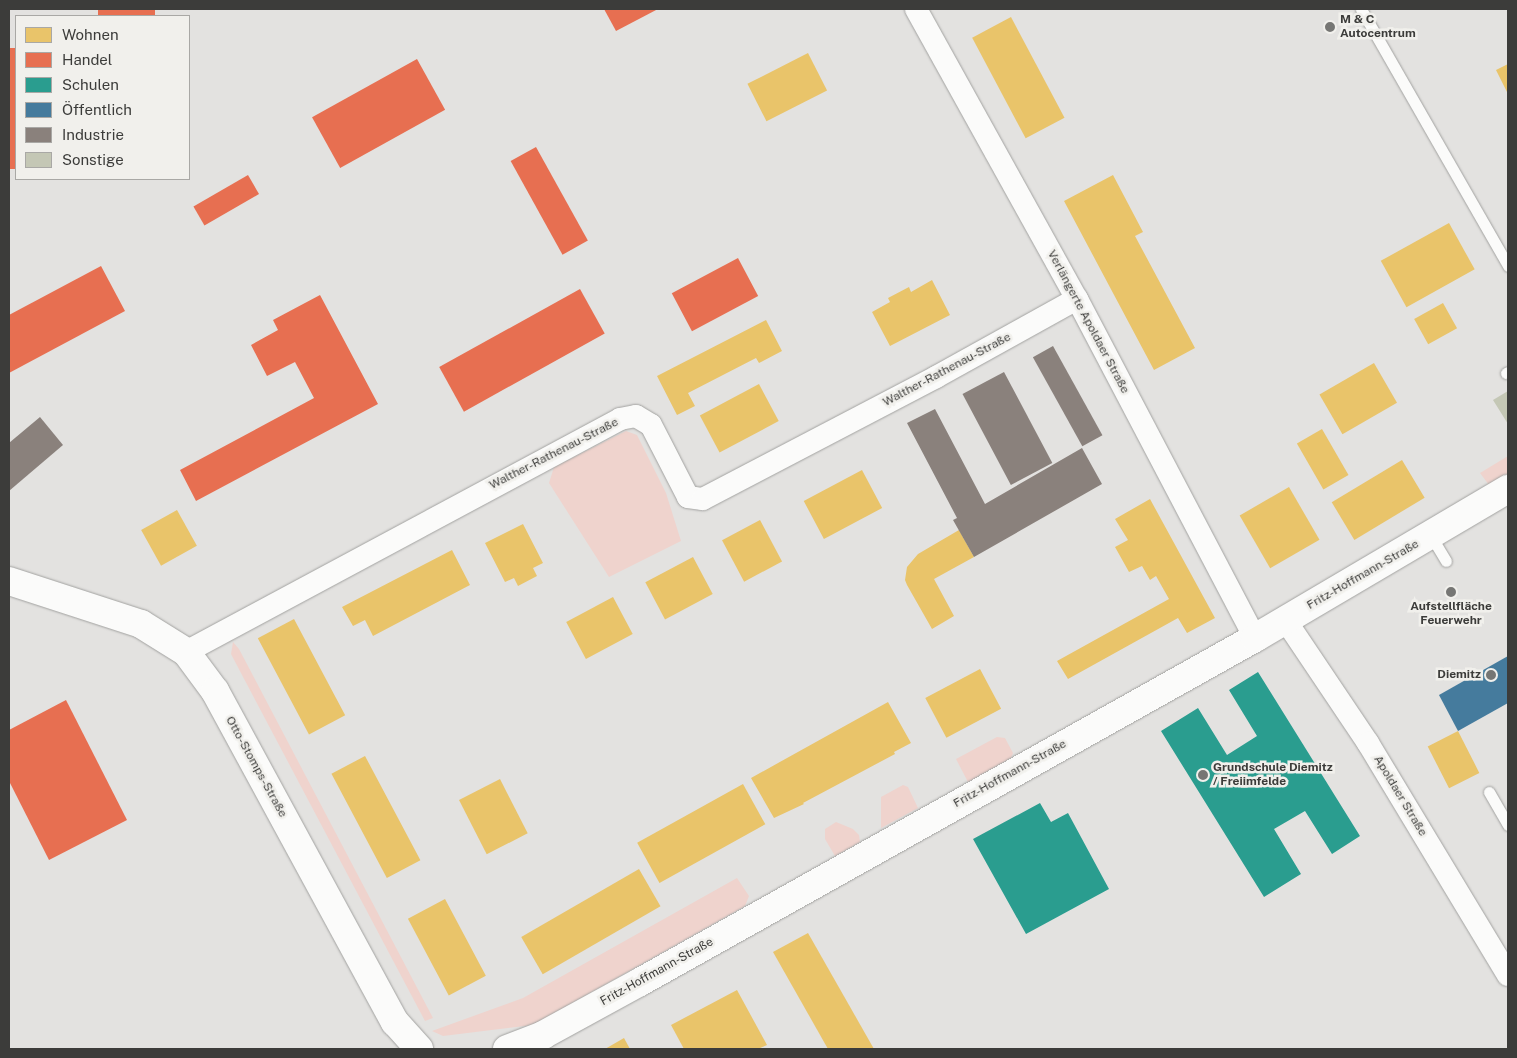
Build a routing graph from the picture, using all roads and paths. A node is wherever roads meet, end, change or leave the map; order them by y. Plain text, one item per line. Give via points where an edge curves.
1 (916, 9) edge
2 (1361, 9) edge
3 (1508, 266) edge
4 (1076, 299) junction
5 (1508, 489) edge
6 (1431, 536) junction
7 (1446, 562) dead end
8 (9, 581) edge
9 (1286, 621) junction
10 (1255, 638) junction
11 (186, 652) junction
12 (1489, 792) dead end
13 (1508, 825) edge
14 (1508, 975) edge
15 (419, 1049) edge
16 (507, 1049) edge

1 - 4 street, Verlängerte Apoldaer Straße
2 - 3 lane
4 - 10 street, Verlängerte Apoldaer Straße
4 - 11 street, Walther-Rathenau-Straße via 936,377 703,499 688,497 650,425 636,416 620,419
5 - 6 street, Fritz-Hoffmann-Straße
6 - 7 lane
6 - 9 street, Fritz-Hoffmann-Straße
8 - 11 street, Otto-Stomps-Straße via 141,624
9 - 10 street, Fritz-Hoffmann-Straße
9 - 14 street, Apoldaer Straße via 1368,742
10 - 16 street, Fritz-Hoffmann-Straße via 640,982 543,1034
11 - 15 street, Otto-Stomps-Straße via 215,691 395,1022
12 - 13 lane

